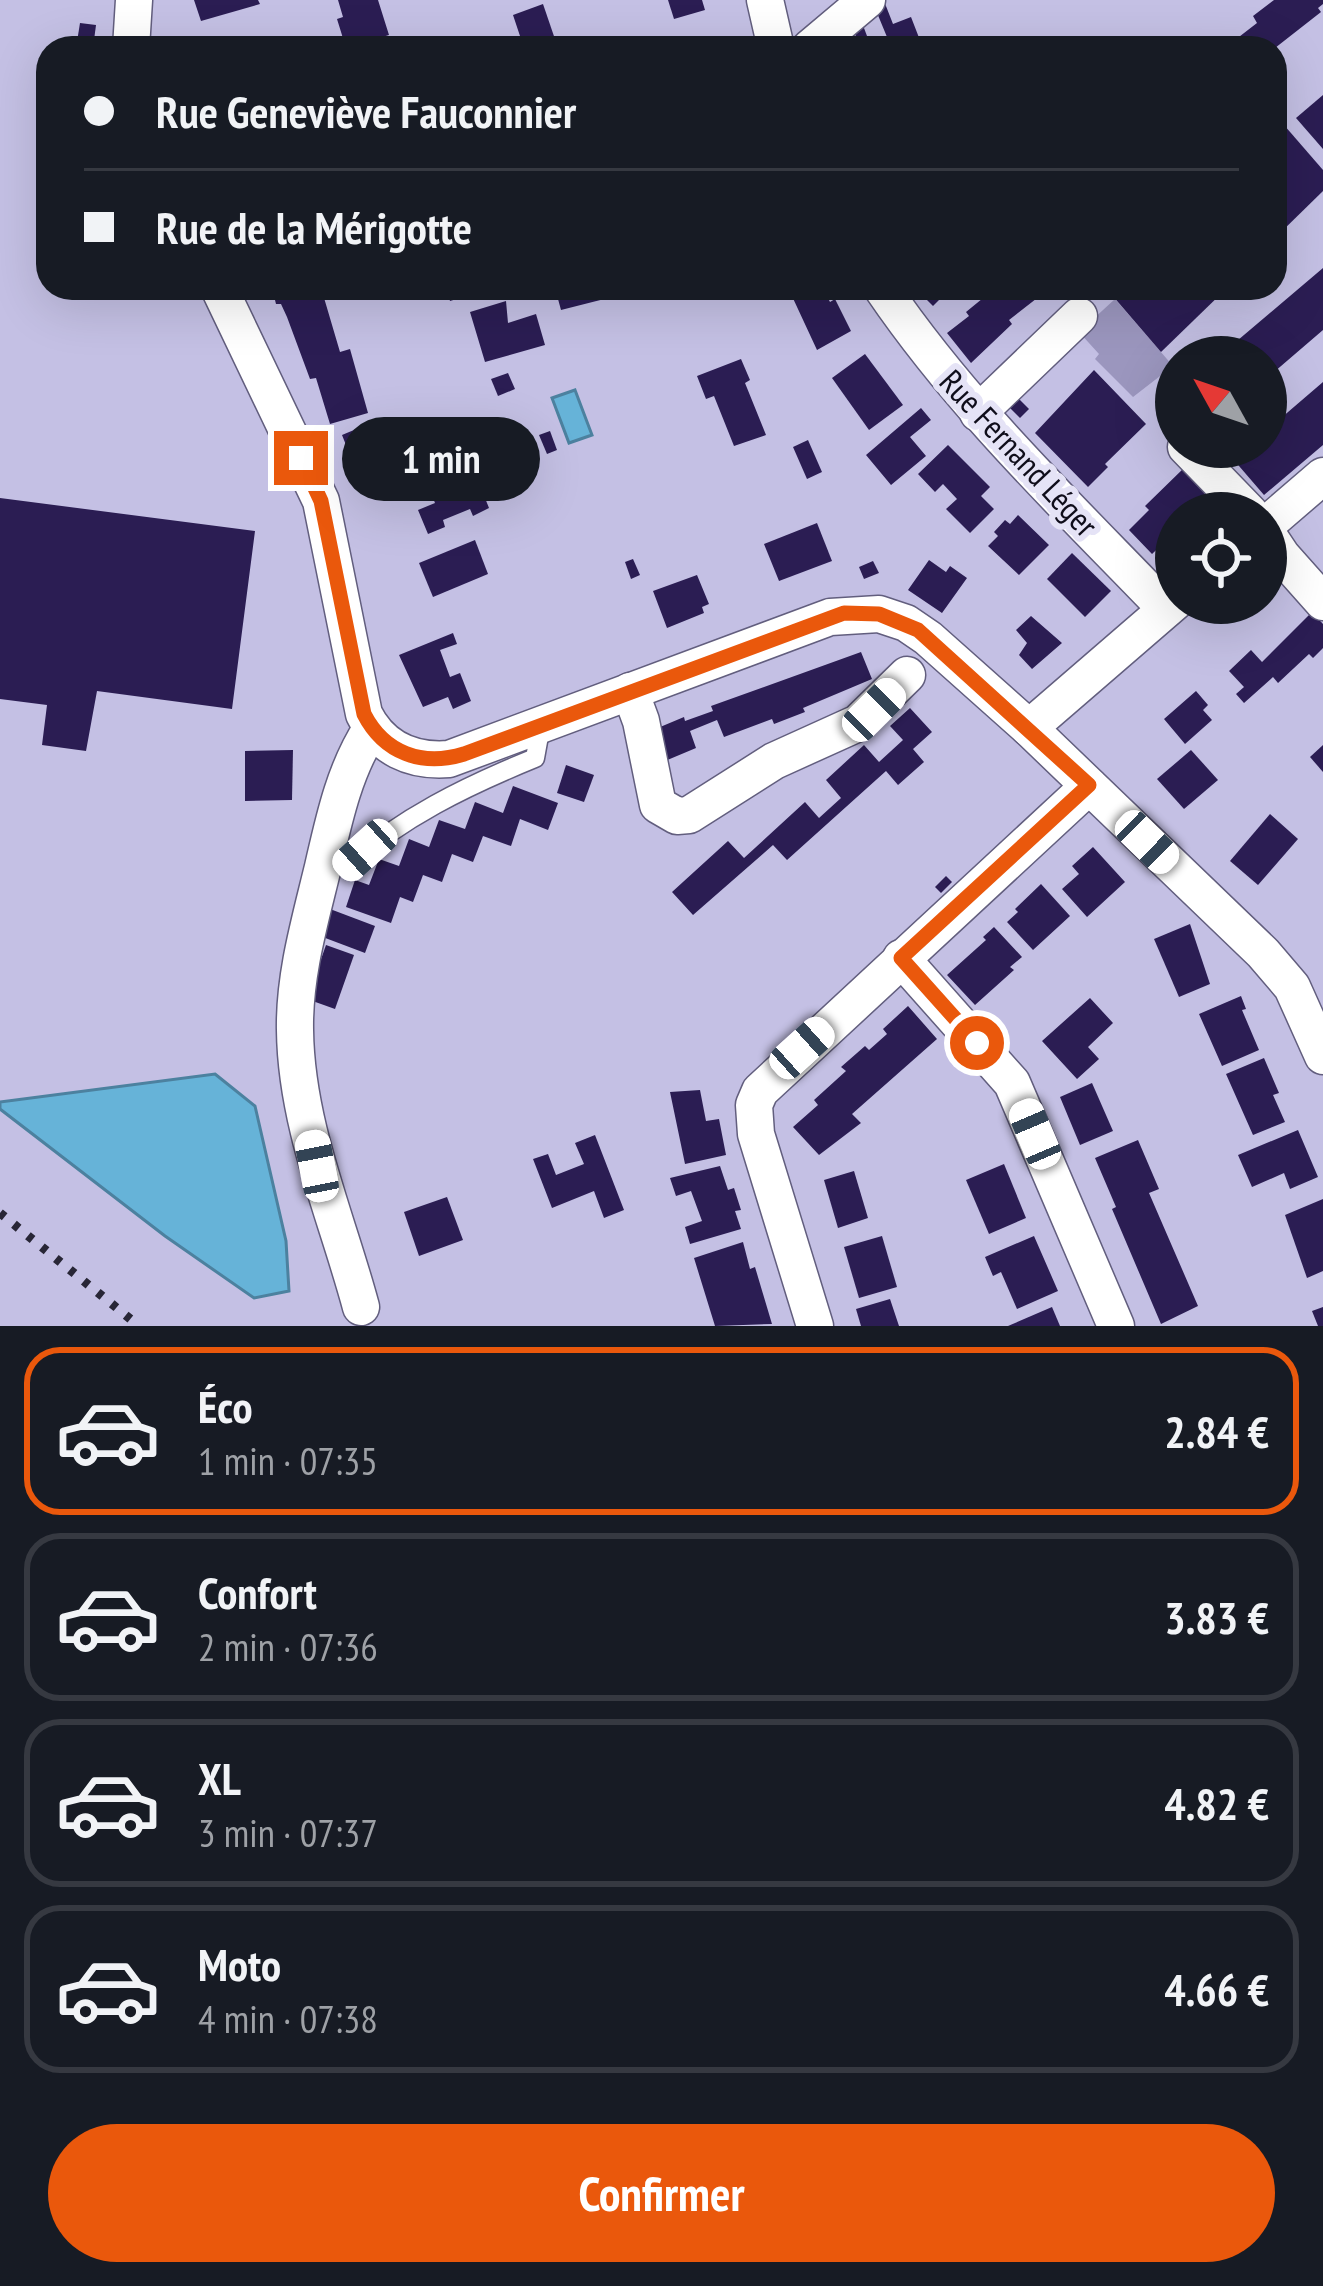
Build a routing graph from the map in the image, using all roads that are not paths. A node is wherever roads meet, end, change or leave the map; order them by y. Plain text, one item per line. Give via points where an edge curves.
1 (134, 0) edge
2 (765, 0) edge
3 (867, 0) edge
4 (132, 36) edge
5 (773, 36) edge
6 (824, 36) edge
7 (225, 300) edge
8 (890, 300) edge
9 (1079, 316) dead end
10 (978, 413) junction
11 (1206, 468) edge
12 (1323, 476) edge
13 (1230, 492) edge
14 (1287, 509) edge
15 (1287, 562) edge
16 (1155, 586) edge
17 (1323, 602) edge
18 (1155, 619) edge
19 (908, 675) dead end
20 (629, 691) junction
21 (541, 725) junction
22 (1029, 728) junction
23 (371, 729) junction
24 (1089, 785) junction
25 (324, 862) junction
26 (901, 958) junction
27 (1323, 1056) edge
28 (362, 1307) dead end
29 (815, 1326) edge
30 (1116, 1326) edge

1 - 4 street
2 - 5 street
3 - 6 street
7 - 23 street via 321,501
8 - 10 street, Rue Fernand Léger
9 - 10 street
10 - 16 street, Rue Fernand Léger via 1102,522
11 - 13 street
12 - 14 street
15 - 17 street
18 - 22 street
19 - 20 street via 858,723 677,816 658,805
20 - 21 street
20 - 22 street via 830,616 879,614 918,630
21 - 23 street via 432,760 398,751
21 - 25 lane via 535,758 419,810 346,867
22 - 24 street
23 - 25 street via 343,788
24 - 26 street
24 - 27 street via 1277,968
25 - 28 street via 298,983 296,1050 317,1166
26 - 29 street via 769,1078 754,1105
26 - 30 street via 1012,1083

